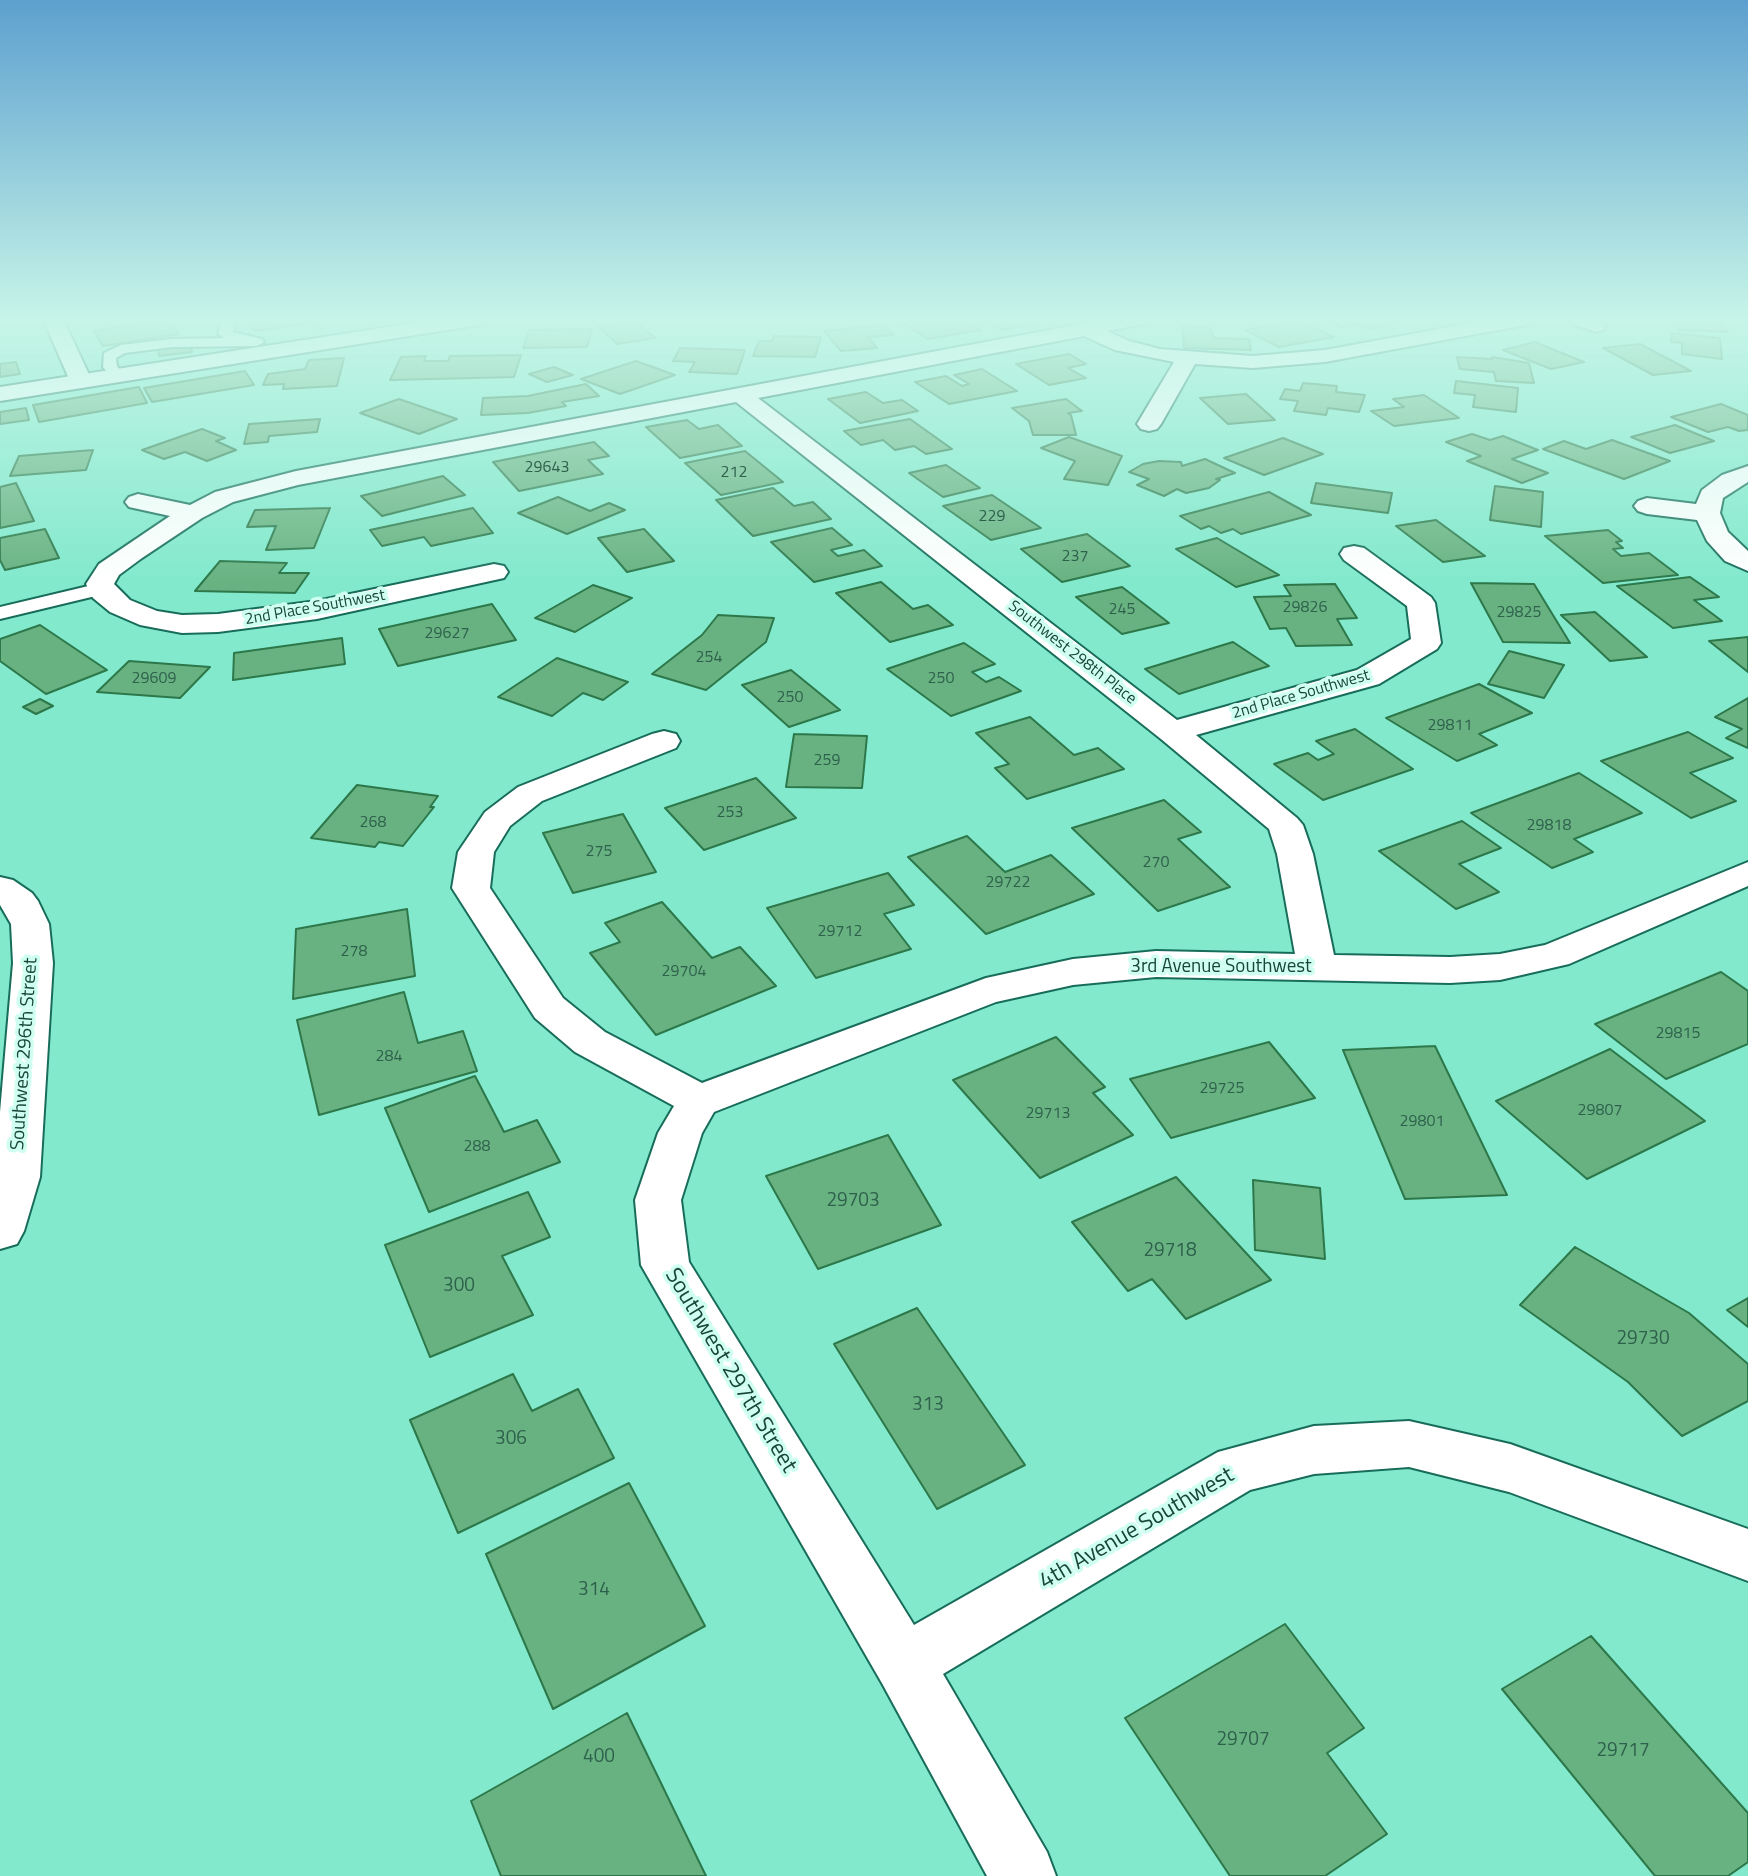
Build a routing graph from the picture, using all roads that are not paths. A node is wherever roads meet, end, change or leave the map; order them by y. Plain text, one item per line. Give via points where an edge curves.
1 (681, 407) edge
2 (755, 407) edge
3 (1159, 407) edge
4 (1149, 424) dead end
5 (1748, 473) edge
6 (138, 502) dead end
7 (1647, 506) dead end
8 (193, 513) junction
9 (1707, 513) junction
10 (1354, 554) dead end
11 (1748, 563) edge
12 (494, 572) dead end
13 (101, 589) junction
14 (0, 613) edge
15 (1172, 732) junction
16 (664, 741) dead end
17 (1748, 873) edge
18 (0, 888) edge
19 (1317, 967) junction
20 (699, 1101) junction
21 (0, 1231) edge
22 (1748, 1555) edge
23 (904, 1664) junction
24 (1023, 1876) edge

1 - 8 street via 296,478 224,497
2 - 15 street, Southwest 298th Place
3 - 4 street
5 - 9 street via 1711,495
6 - 8 street
7 - 9 street
8 - 13 street via 109,570
9 - 11 street via 1716,535
10 - 15 street, 2nd Place Southwest via 1421,603 1426,643 1368,677
12 - 13 street, 2nd Place Southwest via 317,610 218,623 150,619 120,606
13 - 14 lane
15 - 19 street, Southwest 298th Place via 1285,825
16 - 20 street via 530,794 497,819 476,852 471,888 549,1008 590,1042
17 - 19 street, 3rd Avenue Southwest via 1555,955 1500,967
18 - 21 street, Southwest 296th Street via 19,901 30,924 33,963 17,1177
19 - 20 street, 3rd Avenue Southwest via 1156,964 1036,980 986,991
20 - 23 street, Southwest 297th Street via 680,1133 658,1200 665,1265
22 - 23 street, 4th Avenue Southwest via 1510,1468 1409,1444 1314,1450 1237,1469
23 - 24 street, Southwest 297th Street

